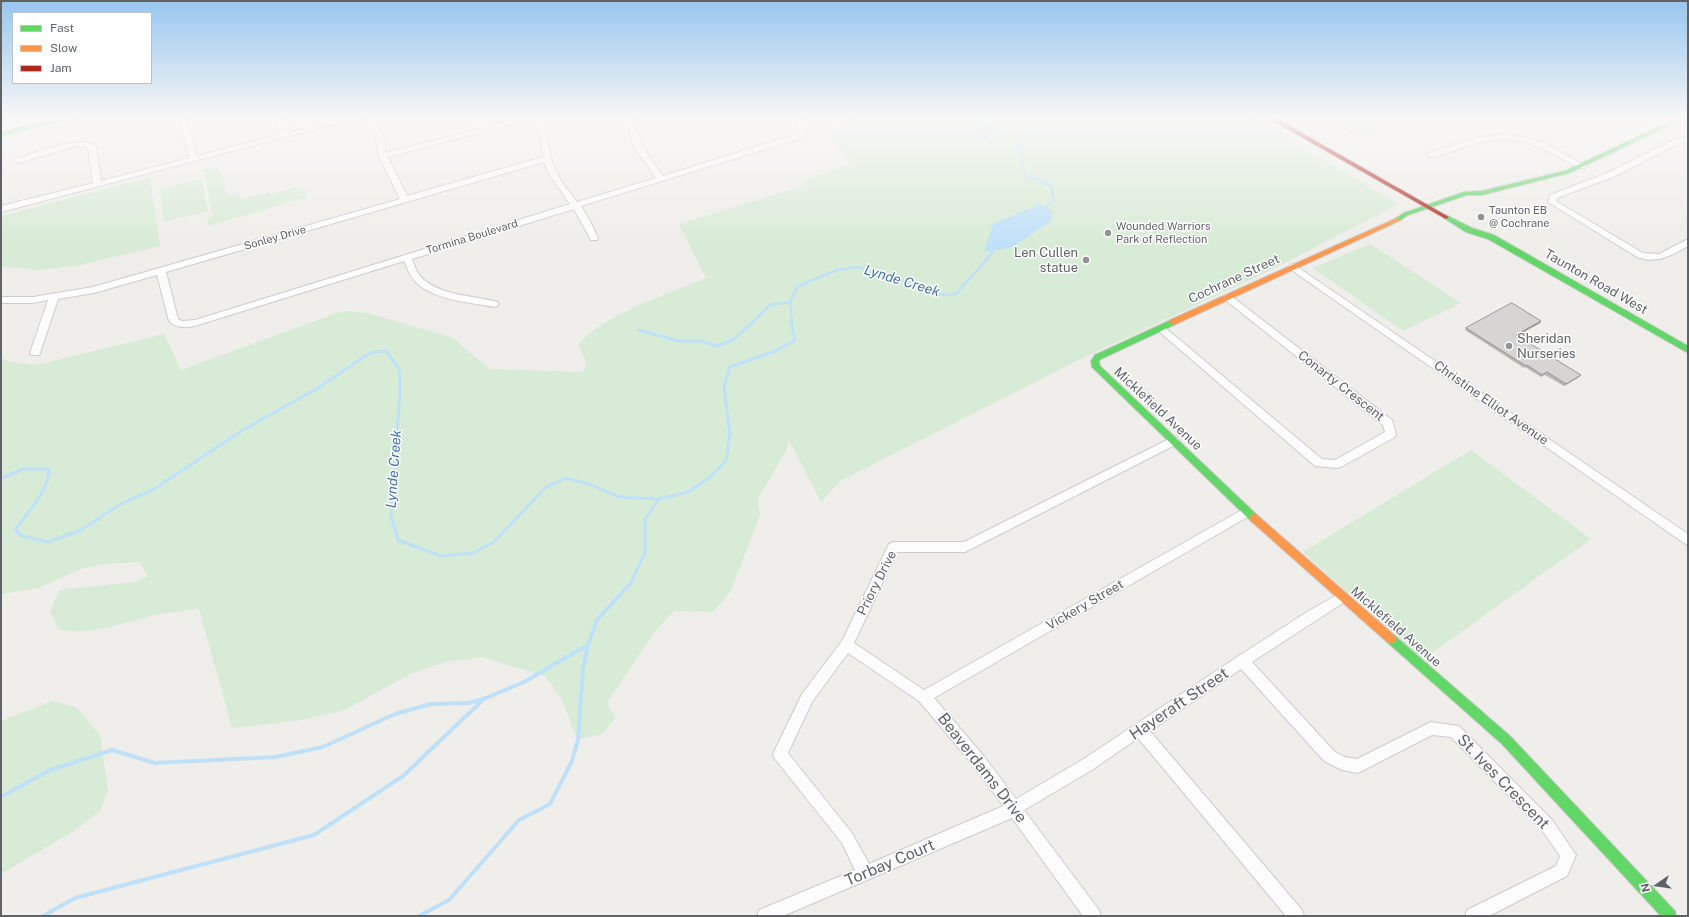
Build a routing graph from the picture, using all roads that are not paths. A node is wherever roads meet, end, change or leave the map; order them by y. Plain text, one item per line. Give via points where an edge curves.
1 (546, 159) edge
2 (22, 160) edge
3 (94, 160) edge
4 (187, 160) edge
5 (386, 160) edge
6 (543, 160) edge
7 (648, 160) edge
8 (723, 160) edge
9 (1345, 160) edge
10 (1361, 160) edge
11 (1569, 160) edge
12 (1595, 160) edge
13 (1640, 160) edge
14 (18, 161) dead end
15 (1582, 166) junction
16 (661, 179) junction
17 (97, 184) junction
18 (1482, 193) junction
19 (405, 200) junction
20 (1436, 202) junction
21 (575, 205) junction
22 (1426, 206) junction
23 (1, 209) edge
24 (1448, 209) junction
25 (1437, 212) junction
26 (1392, 223) junction
27 (1491, 237) junction
28 (594, 238) dead end
29 (1688, 242) edge
30 (407, 258) junction
31 (1293, 267) junction
32 (161, 271) junction
33 (1227, 297) junction
34 (54, 298) junction
35 (1, 300) edge
36 (494, 304) dead end
37 (1160, 328) junction
38 (1688, 350) edge
39 (35, 353) dead end
40 (1096, 367) joint
41 (1173, 441) junction
42 (1247, 512) junction
43 (1685, 534) edge
44 (1342, 597) junction
45 (846, 645) junction
46 (1242, 661) junction
47 (924, 697) junction
48 (1140, 730) junction
49 (1014, 808) junction
50 (865, 873) junction
51 (765, 916) edge
52 (1093, 916) edge
53 (1296, 916) edge
54 (1473, 916) edge
55 (1670, 916) edge

1 - 21 street via 553,174
2 - 14 street
3 - 17 street
4 - 17 street
5 - 19 street
6 - 19 street, Sonley Drive
7 - 16 street
8 - 16 street, Tormina Boulevard
9 - 22 street, Taunton Road West
10 - 20 street, Taunton Road West
11 - 15 street
12 - 15 street, Cochrane Street
13 - 29 street via 1610,175 1553,197 1552,202 1640,255 1659,258
15 - 18 street, Cochrane Street via 1560,175
16 - 21 street, Tormina Boulevard
17 - 23 street
18 - 20 street, Cochrane Street via 1466,193
18 - 24 street, Cochrane Street
19 - 32 street, Sonley Drive
20 - 22 street, Cochrane Street
20 - 24 street, Taunton Road West
21 - 28 street via 591,228
21 - 30 street, Tormina Boulevard
22 - 25 street, Taunton Road West
22 - 26 street, Cochrane Street
24 - 25 street, Cochrane Street
24 - 27 street, Taunton Road West via 1479,226
25 - 26 street, Cochrane Street via 1406,222
25 - 27 street, Taunton Road West via 1469,230
26 - 31 street, Cochrane Street
27 - 38 street, Taunton Road West
30 - 32 street, Tormina Boulevard via 196,323 181,324 174,321
30 - 36 street via 416,278 430,288
31 - 33 street, Cochrane Street
31 - 43 street, Christine Elliot Avenue
32 - 34 street, Sonley Drive via 94,290
33 - 37 street, Cochrane Street
33 - 37 street, Conarty Crescent via 1388,423 1391,434 1337,464 1319,463
34 - 35 street, Sonley Drive
34 - 39 street
37 - 40 street, Cochrane Street via 1098,357 1095,361
40 - 41 street, Micklefield Avenue
41 - 42 street, Micklefield Avenue
41 - 45 street, Priory Drive via 964,548 893,547
42 - 44 street, Micklefield Avenue
42 - 47 street, Vickery Street
44 - 46 street, Hayeraft Street
44 - 55 street, Micklefield Avenue via 1506,740
45 - 47 street, Beaverdams Drive
45 - 50 street, Priory Drive via 807,698 780,754 847,838
46 - 48 street, Hayeraft Street
46 - 54 street, St. Ives Crescent via 1329,756 1342,763 1358,766 1431,728 1454,731 1547,825 1568,855 1562,871
47 - 49 street, Beaverdams Drive via 978,760
48 - 49 street, Hayeraft Street
48 - 53 street
49 - 50 street, Torbay Court
49 - 52 street, Beaverdams Drive
50 - 51 street, Torbay Court

